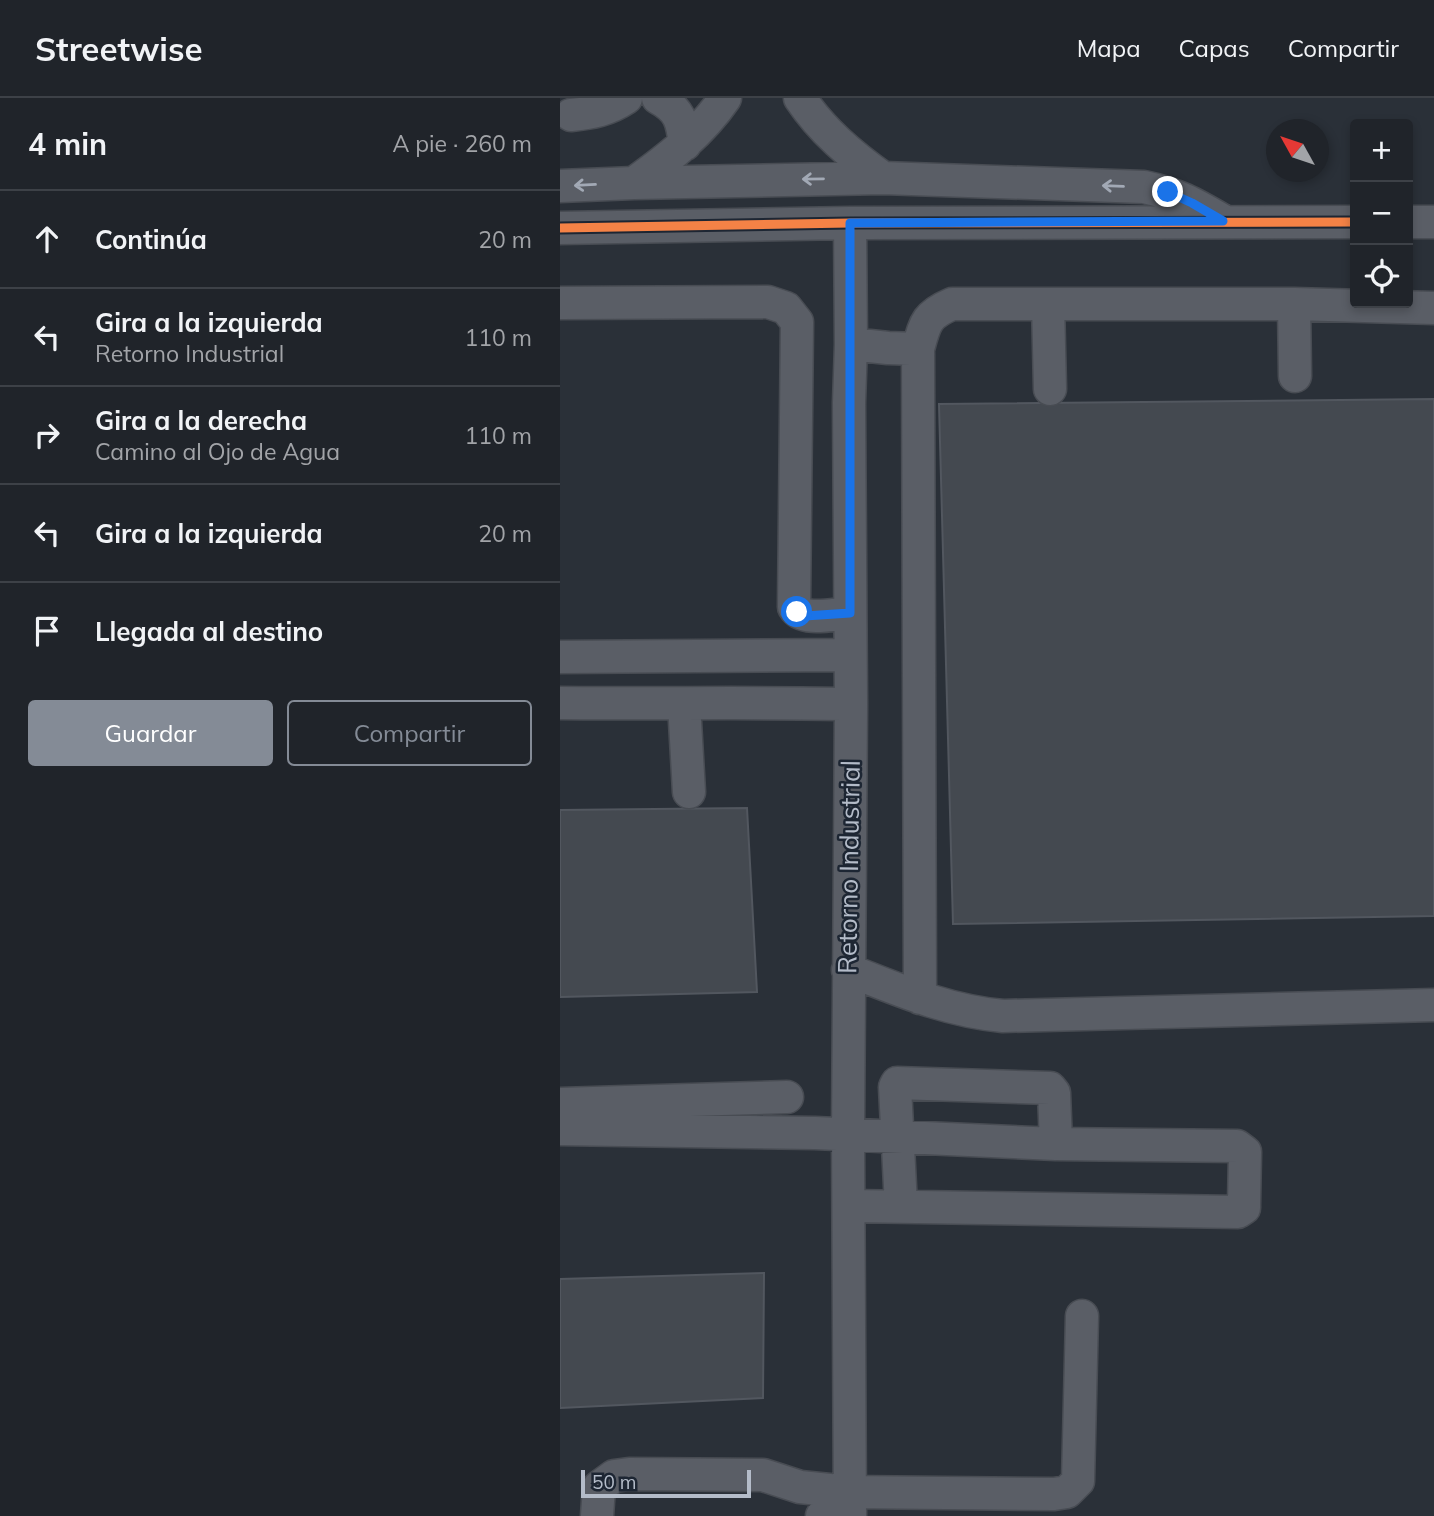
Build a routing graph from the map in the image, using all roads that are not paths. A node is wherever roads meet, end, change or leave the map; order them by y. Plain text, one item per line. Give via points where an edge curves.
1 (626, 98) edge
2 (659, 98) edge
3 (725, 98) edge
4 (800, 98) edge
5 (571, 115) dead end
6 (685, 144) junction
7 (883, 178) junction
8 (634, 183) junction
9 (560, 186) edge
10 (1223, 221) junction
11 (1350, 222) edge
12 (1413, 222) edge
13 (1434, 222) edge
14 (850, 223) junction
15 (560, 228) edge
16 (560, 303) edge
17 (1048, 304) junction
18 (1294, 304) junction
19 (1434, 308) edge
20 (850, 344) junction
21 (918, 349) junction
22 (1295, 376) dead end
23 (1050, 389) dead end
24 (850, 613) junction
25 (850, 655) junction
26 (560, 657) edge
27 (560, 703) edge
28 (684, 704) junction
29 (851, 704) junction
30 (689, 792) dead end
31 (848, 970) junction
32 (920, 998) junction
33 (1434, 1005) edge
34 (787, 1097) dead end
35 (560, 1104) edge
36 (560, 1129) edge
37 (848, 1135) junction
38 (898, 1138) junction
39 (1056, 1144) junction
40 (849, 1206) junction
41 (901, 1206) junction
42 (1082, 1316) dead end
43 (843, 1509) edge
44 (597, 1516) edge

1 - 5 street via 607,109
2 - 6 street via 682,122
3 - 6 street
4 - 7 street via 833,138
6 - 8 street
7 -> 8 street
10 -> 7 street via 1168,192 1144,187
8 -> 9 street
10 - 11 street
10 - 14 street
12 - 13 street
14 - 15 street
14 - 20 street, Retorno Industrial
16 - 24 street via 768,302 786,308 797,323 794,607 805,616
17 - 18 street
17 - 21 street via 952,304 929,318
17 - 23 street
18 - 19 street
18 - 22 street
20 - 21 street
20 - 24 street, Retorno Industrial
21 - 32 street
24 - 25 street, Retorno Industrial
25 - 26 street
25 - 29 street, Retorno Industrial
27 - 28 street
28 - 29 street
28 - 30 street
29 - 31 street, Retorno Industrial
31 - 32 street
31 - 37 street, Retorno Industrial
32 - 33 street via 977,1014 1003,1016
34 - 35 street
36 - 37 street
37 - 38 street
37 - 40 street, Retorno Industrial
38 - 39 street
38 - 39 street via 897,1083 1047,1087 1054,1093
38 - 41 street
39 - 41 street via 1240,1147 1245,1153 1244,1208 1238,1212
40 - 41 street
40 - 43 street, Retorno Industrial
42 - 43 street via 1077,1481 1067,1492
43 - 44 street via 763,1475 629,1474 614,1476 599,1488

